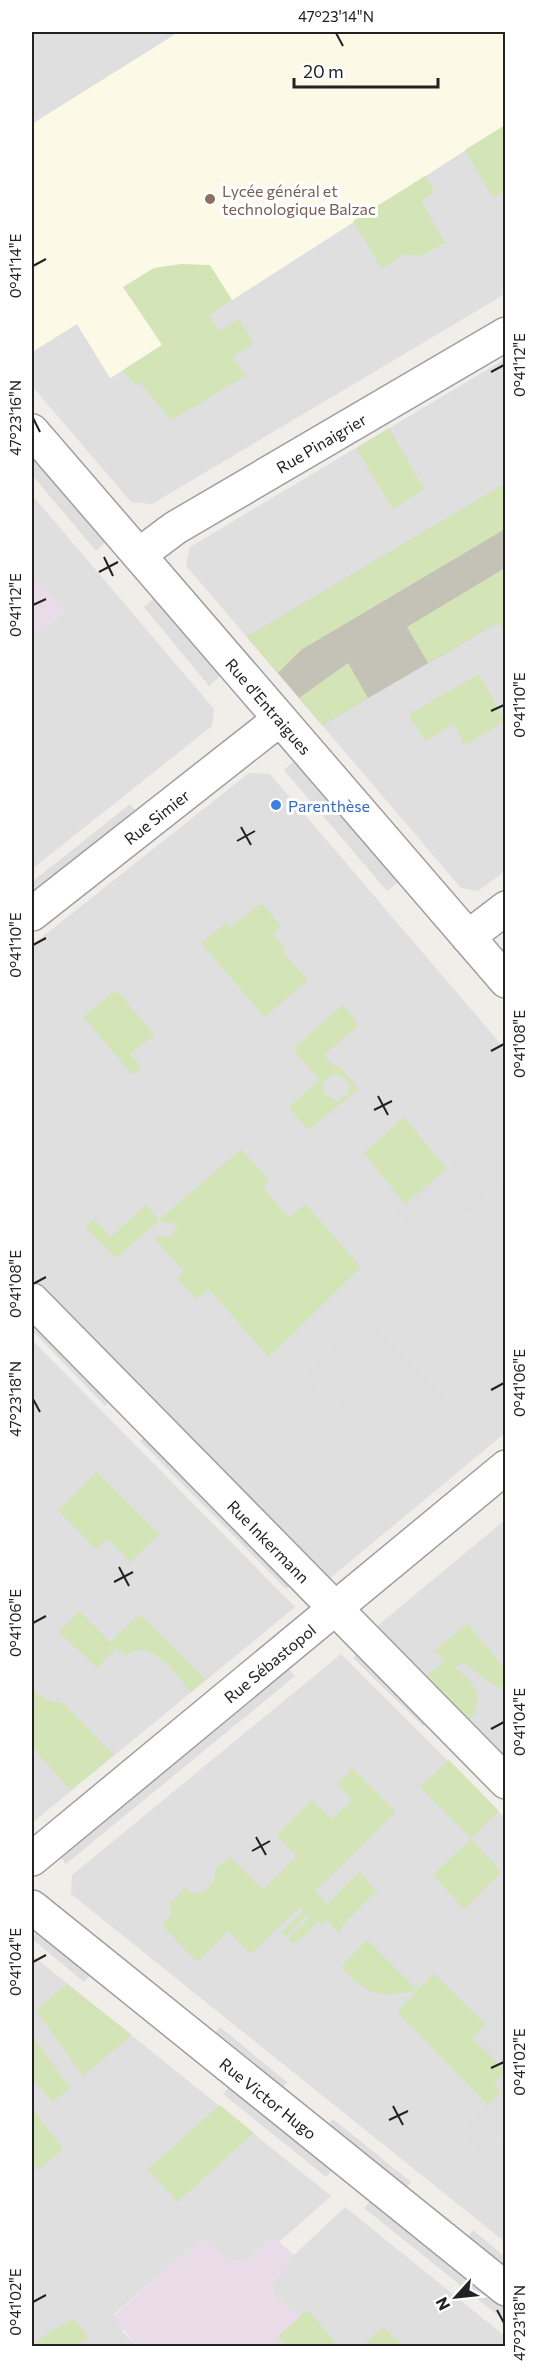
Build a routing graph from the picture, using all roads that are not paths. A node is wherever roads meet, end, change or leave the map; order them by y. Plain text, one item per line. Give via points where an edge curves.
1 (506, 334) edge
2 (32, 430) edge
3 (139, 555) junction
4 (280, 718) junction
5 (506, 909) edge
6 (32, 914) edge
7 (468, 937) junction
8 (506, 981) edge
9 (32, 1300) edge
10 (506, 1467) edge
11 (334, 1609) junction
12 (506, 1782) edge
13 (32, 1859) edge
14 (32, 1907) edge
15 (506, 2289) edge

1 - 3 street, Rue Pinaigrier via 175,528
2 - 3 street, Rue d'Entraigues
3 - 4 street, Rue d'Entraigues
4 - 6 street, Rue Simier
4 - 7 street, Rue d'Entraigues
5 - 7 street
7 - 8 street, Rue d'Entraigues
9 - 11 street, Rue Inkermann
10 - 11 street, Rue Sébastopol
11 - 12 street, Rue Inkermann
11 - 13 street, Rue Sébastopol
14 - 15 street, Rue Victor Hugo

